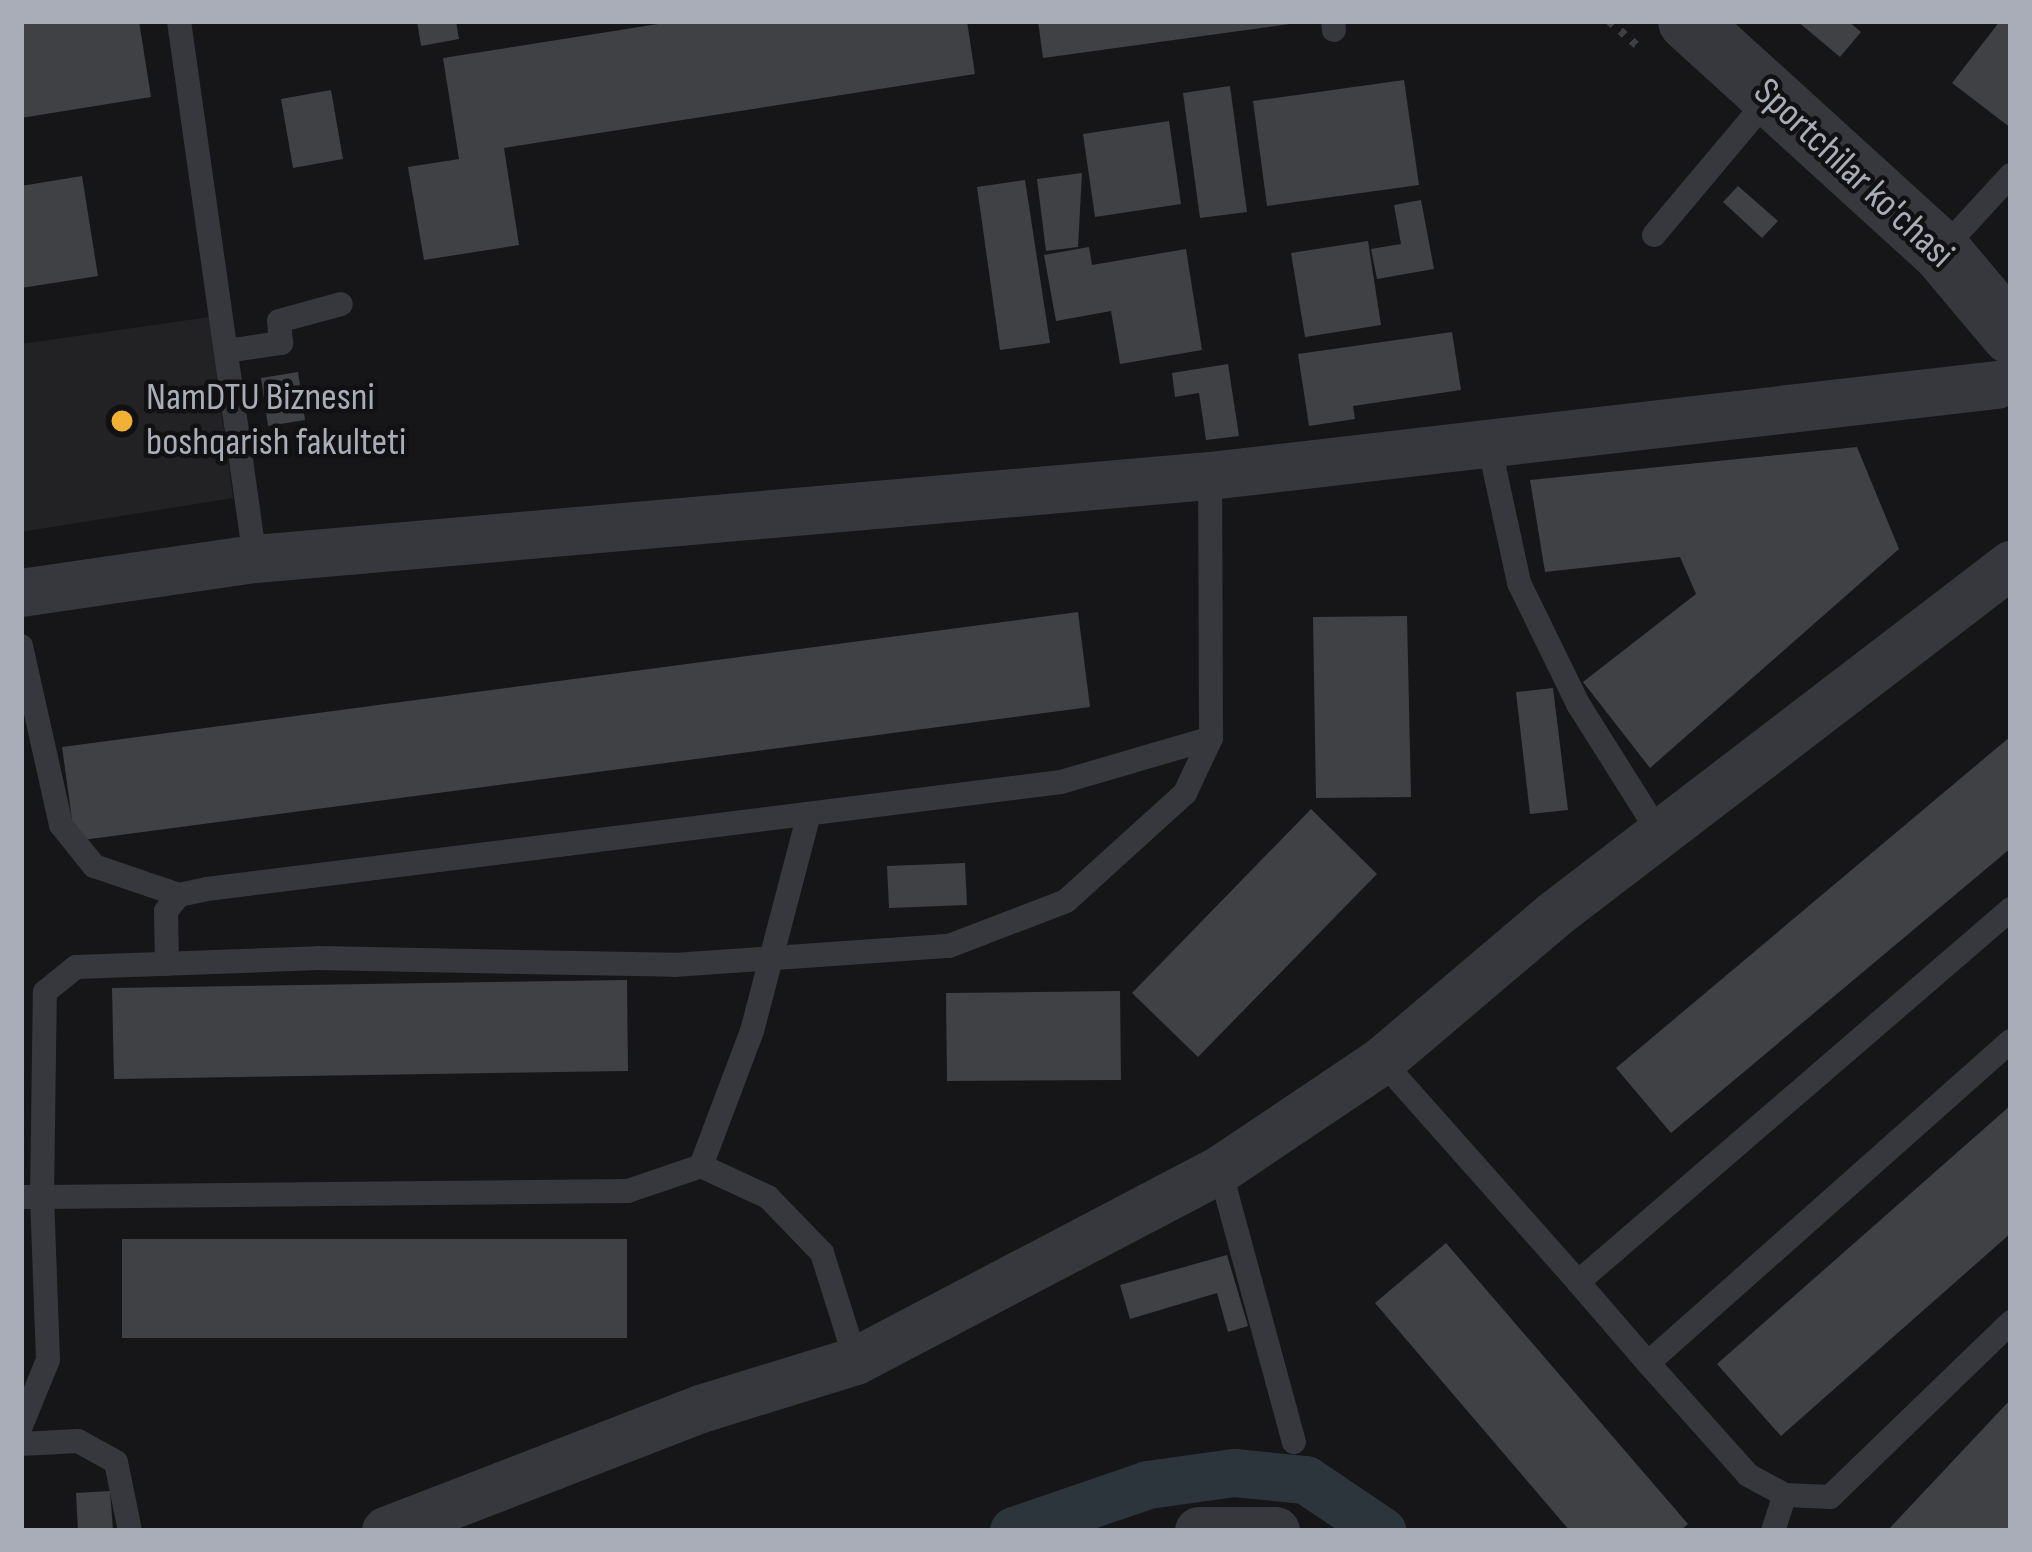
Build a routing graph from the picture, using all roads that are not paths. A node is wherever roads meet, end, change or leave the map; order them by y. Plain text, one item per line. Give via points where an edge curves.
1 (179, 21) edge
2 (1688, 21) edge
3 (1771, 96) junction
4 (2009, 181) edge
5 (1654, 235) dead end
6 (1941, 251) junction
7 (341, 304) dead end
8 (226, 351) junction
9 (2007, 382) edge
10 (1490, 444) junction
11 (1210, 476) junction
12 (255, 560) junction
13 (2011, 565) edge
14 (21, 593) edge
15 (21, 646) edge
16 (33, 720) edge
17 (1211, 738) junction
18 (808, 818) junction
19 (1660, 834) junction
20 (179, 896) junction
21 (2011, 909) edge
22 (765, 962) junction
23 (167, 964) junction
24 (2011, 1041) edge
25 (1382, 1061) junction
26 (701, 1166) junction
27 (1220, 1170) junction
28 (31, 1197) edge
29 (1578, 1282) junction
30 (2011, 1322) edge
31 (856, 1361) junction
32 (1648, 1363) junction
33 (21, 1426) edge
34 (1294, 1442) dead end
35 (21, 1444) edge
36 (1785, 1496) junction
37 (130, 1531) edge
38 (386, 1531) edge
39 (1199, 1531) edge
40 (1276, 1531) edge
41 (1773, 1531) edge

1 - 8 lane
2 - 3 street, Sportchilar ko'chasi
3 - 5 lane
3 - 6 street, Sportchilar ko'chasi
4 - 6 lane
6 - 9 street, Sportchilar ko'chasi
7 - 8 lane via 279,321 281,343
8 - 12 lane
9 - 10 street
10 - 11 street
10 - 19 lane via 1519,583 1578,704
11 - 12 street
11 - 17 lane
12 - 14 street
13 - 19 street
15 - 16 lane
16 - 20 lane via 61,825 94,866
17 - 18 lane via 1061,782
17 - 22 lane via 1185,793 1066,901 950,946
18 - 20 lane
18 - 22 lane
19 - 25 street
20 - 23 lane via 166,911
21 - 29 lane
22 - 23 lane
22 - 26 lane via 752,1031
23 - 28 lane via 76,967 45,992
24 - 32 lane
25 - 27 street
25 - 29 lane
26 - 28 lane via 628,1192
26 - 31 lane via 768,1197 823,1253
27 - 31 street
27 - 34 lane
28 - 33 lane via 48,1360
29 - 32 lane
30 - 36 lane via 1830,1497
31 - 38 street via 701,1409
32 - 36 lane via 1748,1475
35 - 37 lane via 79,1441 116,1462
36 - 41 lane
39 - 40 street

